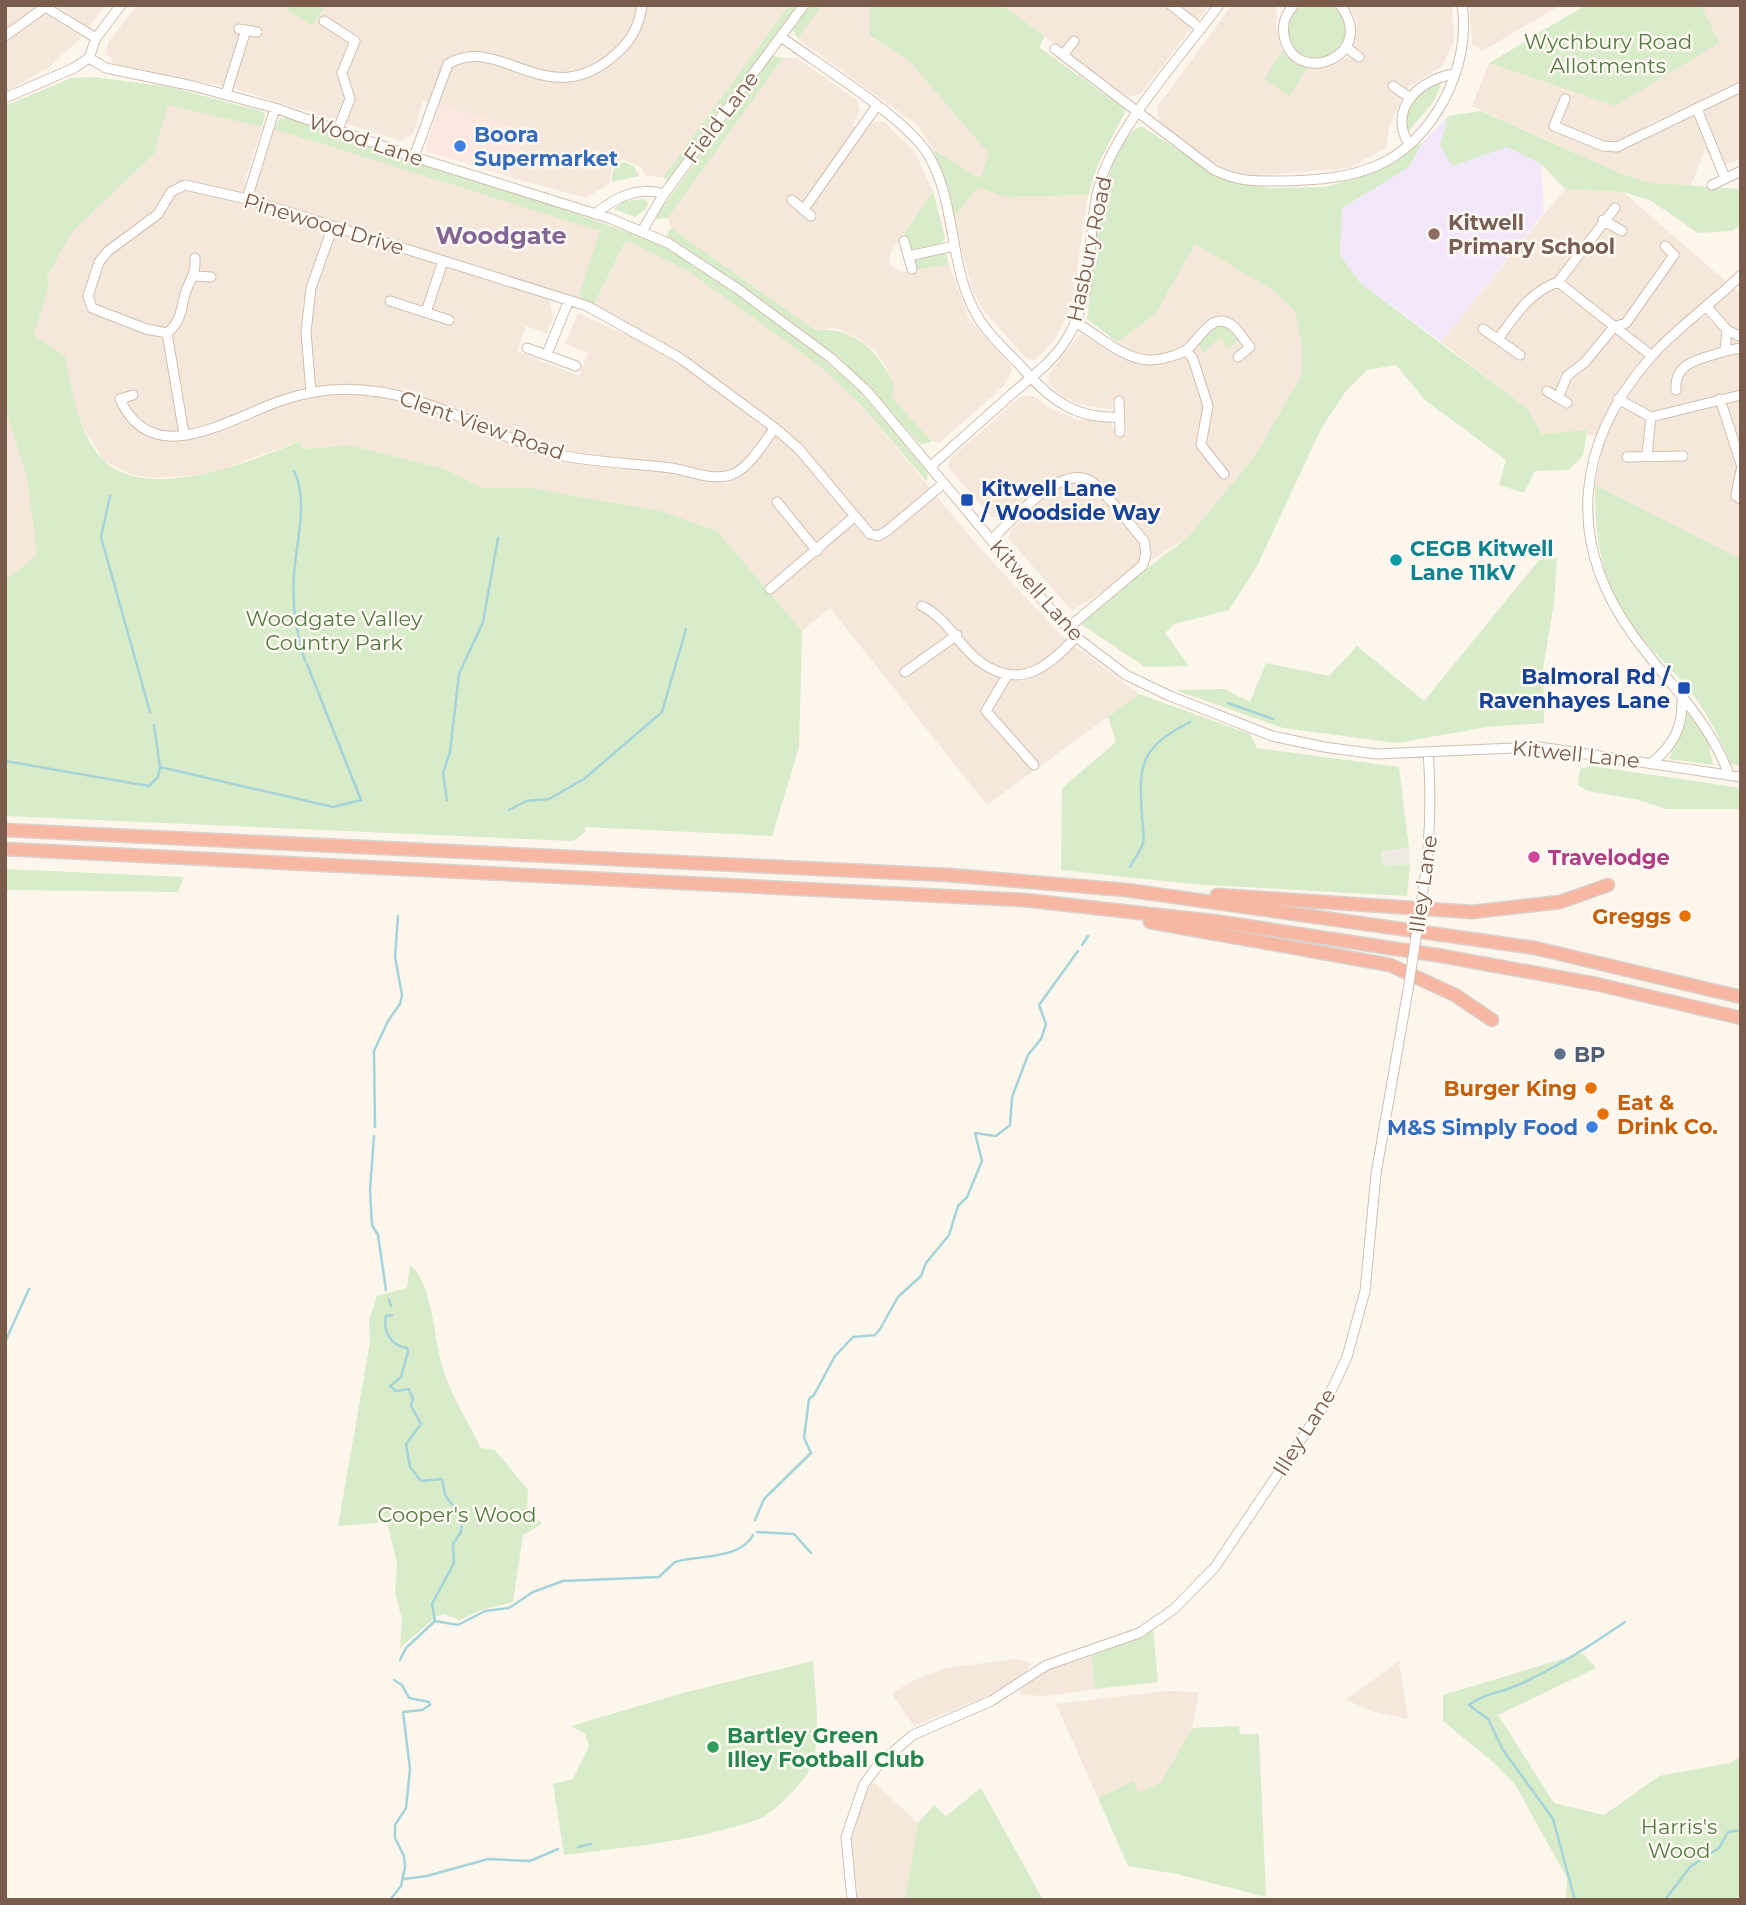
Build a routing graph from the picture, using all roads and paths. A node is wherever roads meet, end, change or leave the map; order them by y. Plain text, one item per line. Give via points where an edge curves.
1 (121, 5) edge
2 (642, 5) edge
3 (803, 5) edge
4 (1171, 5) edge
5 (1219, 5) edge
6 (1340, 5) edge
7 (1462, 5) edge
8 (1291, 6) edge
9 (43, 7) edge
10 (324, 21) dead end
11 (1201, 29) junction
12 (257, 32) dead end
13 (5, 36) edge
14 (780, 37) junction
15 (96, 38) junction
16 (1073, 41) dead end
17 (1346, 47) junction
18 (1359, 57) dead end
19 (89, 58) junction
20 (1454, 74) junction
21 (1393, 86) dead end
22 (1741, 87) edge
23 (226, 94) junction
24 (1409, 97) junction
25 (5, 98) edge
26 (1565, 99) dead end
27 (876, 107) junction
28 (275, 108) junction
29 (1697, 109) junction
30 (1140, 111) junction
31 (338, 129) junction
32 (1409, 144) junction
33 (414, 157) junction
34 (1741, 171) edge
35 (1725, 178) junction
36 (1712, 185) dead end
37 (664, 194) junction
38 (247, 199) junction
39 (792, 200) dead end
40 (1615, 208) dead end
41 (595, 214) junction
42 (1603, 220) junction
43 (332, 226) junction
44 (642, 231) junction
45 (1622, 231) dead end
46 (904, 241) dead end
47 (954, 246) junction
48 (1665, 246) dead end
49 (909, 256) junction
50 (195, 258) dead end
51 (443, 261) junction
52 (912, 269) dead end
53 (1741, 275) edge
54 (195, 276) junction
55 (211, 277) dead end
56 (1558, 282) junction
57 (569, 300) junction
58 (390, 301) dead end
59 (1706, 306) junction
60 (426, 312) junction
61 (449, 320) dead end
62 (1076, 323) junction
63 (1614, 327) junction
64 (1483, 329) dead end
65 (1727, 330) junction
66 (167, 333) junction
67 (1740, 336) edge
68 (1499, 338) junction
69 (527, 348) dead end
70 (1741, 348) edge
71 (1186, 350) junction
72 (1725, 351) junction
73 (547, 354) junction
74 (1520, 355) dead end
75 (1652, 356) junction
76 (1238, 357) dead end
77 (576, 366) dead end
78 (1032, 378) junction
79 (1676, 390) dead end
80 (1547, 391) dead end
81 (311, 392) junction
82 (132, 395) dead end
83 (1741, 395) edge
84 (1618, 399) junction
85 (1720, 399) junction
86 (1119, 401) dead end
87 (1119, 416) junction
88 (1651, 417) junction
89 (775, 428) junction
90 (1120, 432) dead end
91 (184, 434) junction
92 (1647, 455) junction
93 (1683, 456) dead end
94 (1627, 457) dead end
95 (1741, 464) edge
96 (931, 466) junction
97 (1741, 470) edge
98 (1224, 474) dead end
99 (944, 483) junction
100 (1741, 499) edge
101 (778, 502) dead end
102 (854, 517) junction
103 (991, 540) junction
104 (817, 551) junction
105 (770, 589) dead end
106 (922, 606) dead end
107 (1068, 628) junction
108 (957, 635) junction
109 (1076, 637) junction
110 (905, 672) dead end
111 (1008, 674) junction
112 (1682, 696) junction
113 (1428, 752) junction
114 (1652, 763) junction
115 (1034, 765) dead end
116 (1729, 775) junction
117 (1741, 777) edge
118 (5, 830) edge
119 (5, 849) edge
120 (1608, 885) dead end
121 (1126, 890) junction
122 (1050, 904) junction
123 (1741, 998) edge
124 (1741, 1018) edge
125 (1492, 1020) dead end
126 (852, 1900) edge

1 - 15 street
2 - 33 street via 639,24 628,42 599,67 577,76 557,79 475,55 448,64
3 - 14 street, Field Lane
4 - 11 street
5 - 11 street, Hasbury Road
6 - 17 street via 1351,26
7 - 20 street via 1461,48
8 - 17 street via 1284,40 1297,58 1318,64 1339,56
9 - 13 street
9 - 15 street
10 - 31 street via 355,41 342,73 350,99
11 - 30 street, Hasbury Road
12 - 23 street via 243,30
14 - 27 street
14 - 37 street, Field Lane
15 - 19 street
16 - 30 street via 1059,52
17 - 18 street
19 - 23 street, Wood Lane via 106,68
19 - 25 street
20 - 24 street via 1423,83
20 - 32 street via 1447,96
21 - 24 street
22 - 29 street
23 - 28 street, Wood Lane
24 - 32 street via 1401,133
26 - 29 street via 1554,127 1616,147
27 - 39 street via 807,212
27 - 47 street via 911,132 929,155
28 - 31 street, Wood Lane
28 - 38 street
29 - 35 street
30 - 32 street via 1214,170 1240,181 1344,176 1378,165
30 - 62 street, Hasbury Road via 1115,149 1096,195 1087,276
31 - 33 street, Wood Lane
33 - 41 street, Wood Lane
34 - 35 street
35 - 36 street
37 - 41 street via 639,191 611,201
37 - 44 street, Field Lane
38 - 43 street, Pinewood Drive
38 - 66 street, Pinewood Drive via 185,185 176,188 159,214 128,233 99,262 88,296 92,308
40 - 42 street
41 - 44 street, Wood Lane
42 - 45 street
42 - 56 street
43 - 51 street, Pinewood Drive
43 - 81 street via 311,288 306,332
44 - 96 street, Kitwell Lane via 738,289 831,358
46 - 49 street
47 - 49 street
47 - 78 street via 981,322
48 - 63 street via 1674,255 1626,323
49 - 52 street
50 - 54 street
51 - 57 street, Pinewood Drive
51 - 60 street
53 - 59 street
54 - 55 street
54 - 66 street via 179,324
56 - 63 street
56 - 68 street via 1523,303
57 - 73 street
57 - 89 street, Pinewood Drive via 680,358
58 - 60 street
59 - 65 street
59 - 75 street
60 - 61 street
62 - 71 street via 1135,358 1161,359
62 - 78 street, Hasbury Road via 1057,354
63 - 75 street
63 - 80 street via 1567,376 1563,400
64 - 68 street
65 - 67 street
65 - 72 street
66 - 91 street
68 - 74 street
69 - 73 street
70 - 72 street
71 - 76 street via 1209,324 1218,321 1234,326 1250,347
71 - 98 street via 1208,406 1201,445
72 - 79 street via 1694,359 1677,375
73 - 77 street
75 - 84 street
78 - 87 street via 1079,415
78 - 96 street, Hasbury Road
81 - 89 street, Clent View Road via 381,392 434,406 562,455 718,478 746,465
81 - 91 street, Clent View Road via 210,431
82 - 91 street, Clent View Road via 120,399 138,427 152,433
83 - 85 street
84 - 88 street
84 - 112 street via 1602,429 1588,480 1591,548 1607,592 1625,623
85 - 88 street
85 - 95 street
86 - 87 street
87 - 90 street
88 - 92 street
89 - 102 street, Pinewood Drive via 799,449
92 - 93 street
92 - 94 street
96 - 99 street, Kitwell Lane
97 - 100 street via 1736,496
99 - 102 street, Pinewood Drive via 878,536
99 - 103 street, Kitwell Lane
101 - 104 street
102 - 104 street
103 - 107 street, Kitwell Lane
103 - 107 street via 1055,483 1075,477 1094,483 1144,541 1146,553 1143,565
104 - 105 street
106 - 108 street via 936,613
107 - 109 street, Kitwell Lane
108 - 110 street
108 - 111 street via 979,661
109 - 111 street via 1044,669
109 - 113 street, Kitwell Lane via 1126,675 1272,736 1376,754
111 - 115 street via 986,711
112 - 114 street via 1681,728 1671,746
112 - 116 street via 1710,732
113 - 114 street, Kitwell Lane via 1526,747
113 - 126 street, Illey Lane, bridge via 1430,847 1376,1174 1365,1290 1354,1337 1325,1404 1215,1567 1174,1609 1139,1633 1047,1665 991,1701 914,1735 879,1764 864,1784 846,1837
114 - 116 street, Kitwell Lane
116 - 117 street, Kitwell Lane
118 - 121 highway via 948,874
119 - 122 highway via 906,892
120 - 121 highway via 1560,902 1472,912
121 - 123 highway via 1535,948
122 - 124 highway via 1221,922 1442,956 1596,984
122 - 125 highway via 1390,965 1455,995

